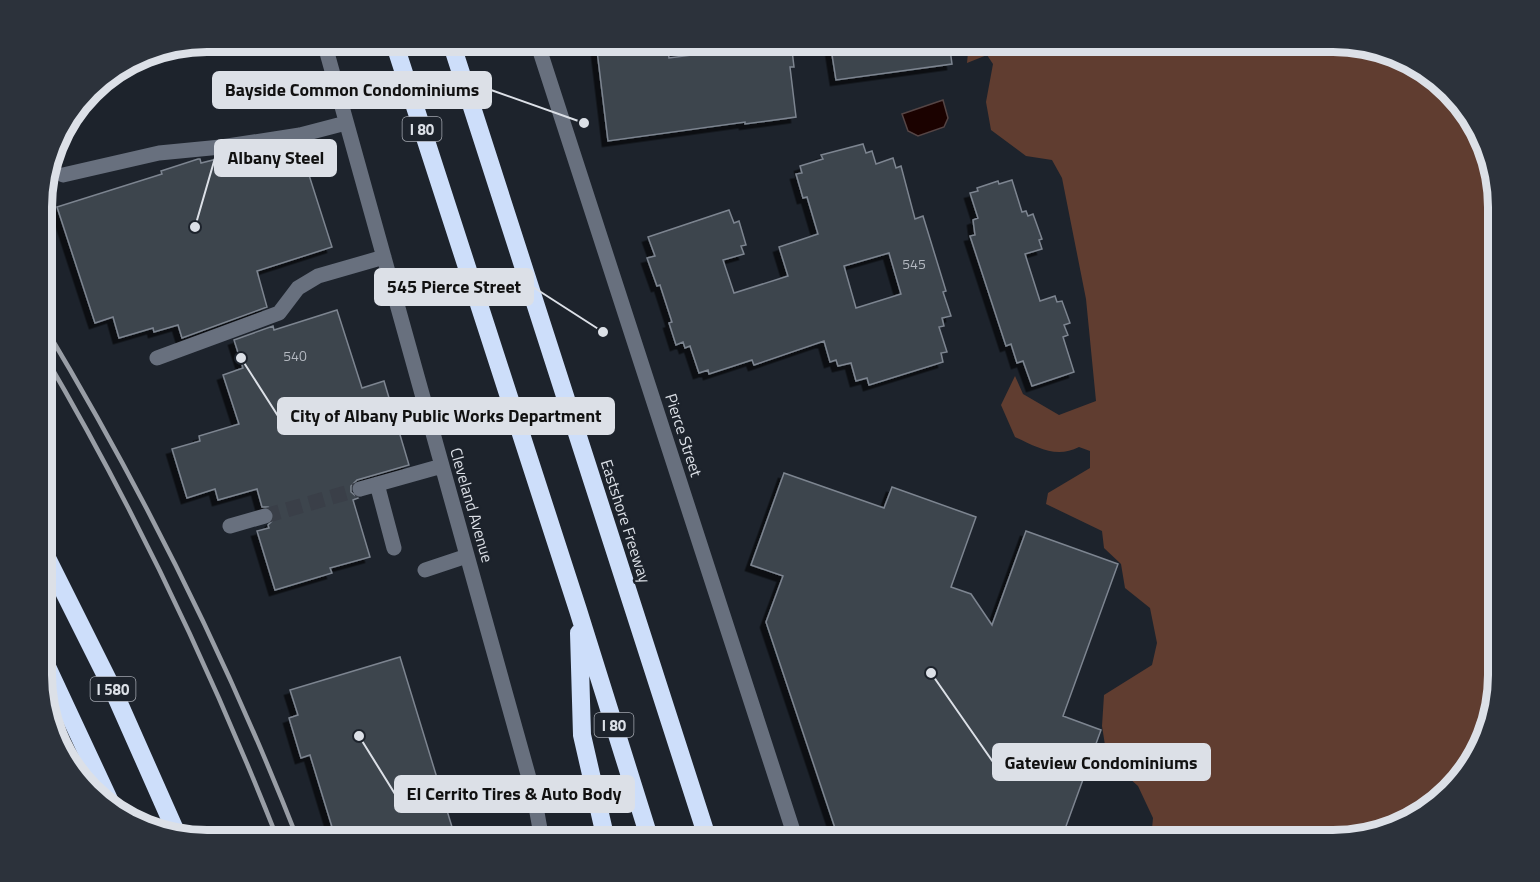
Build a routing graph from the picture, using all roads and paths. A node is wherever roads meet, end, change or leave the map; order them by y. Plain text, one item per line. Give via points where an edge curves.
1 (327, 53) edge
2 (398, 53) edge
3 (455, 53) edge
4 (541, 53) edge
5 (346, 123) junction
6 (63, 175) dead end
7 (384, 256) junction
8 (157, 358) dead end
9 (442, 466) junction
10 (376, 484) junction
11 (360, 489) tunnel mouth
12 (265, 516) tunnel mouth
13 (230, 526) dead end
14 (394, 548) dead end
15 (467, 555) junction
16 (53, 570) edge
17 (426, 570) dead end
18 (578, 610) junction
19 (53, 680) edge
20 (104, 789) edge
21 (173, 825) edge
22 (793, 829) edge
23 (540, 830) edge
24 (604, 830) edge
25 (647, 830) edge
26 (705, 830) edge

1 - 5 street, Cleveland Avenue
2 - 18 highway, I 80
3 - 26 highway, Eastshore Freeway
4 - 22 street, Pierce Street
5 - 6 street via 300,135 159,153
5 - 7 street, Cleveland Avenue
7 - 8 street via 318,276 298,288 279,313
7 - 9 street, Cleveland Avenue
9 - 10 street
9 - 15 street, Cleveland Avenue
10 - 11 street
10 - 14 street
12 - 13 street
15 - 17 street
15 - 23 street, Cleveland Avenue
16 - 21 highway, I 580 via 114,692
18 - 24 highway via 582,735
18 - 25 highway, I 80
19 - 20 highway, I 580

